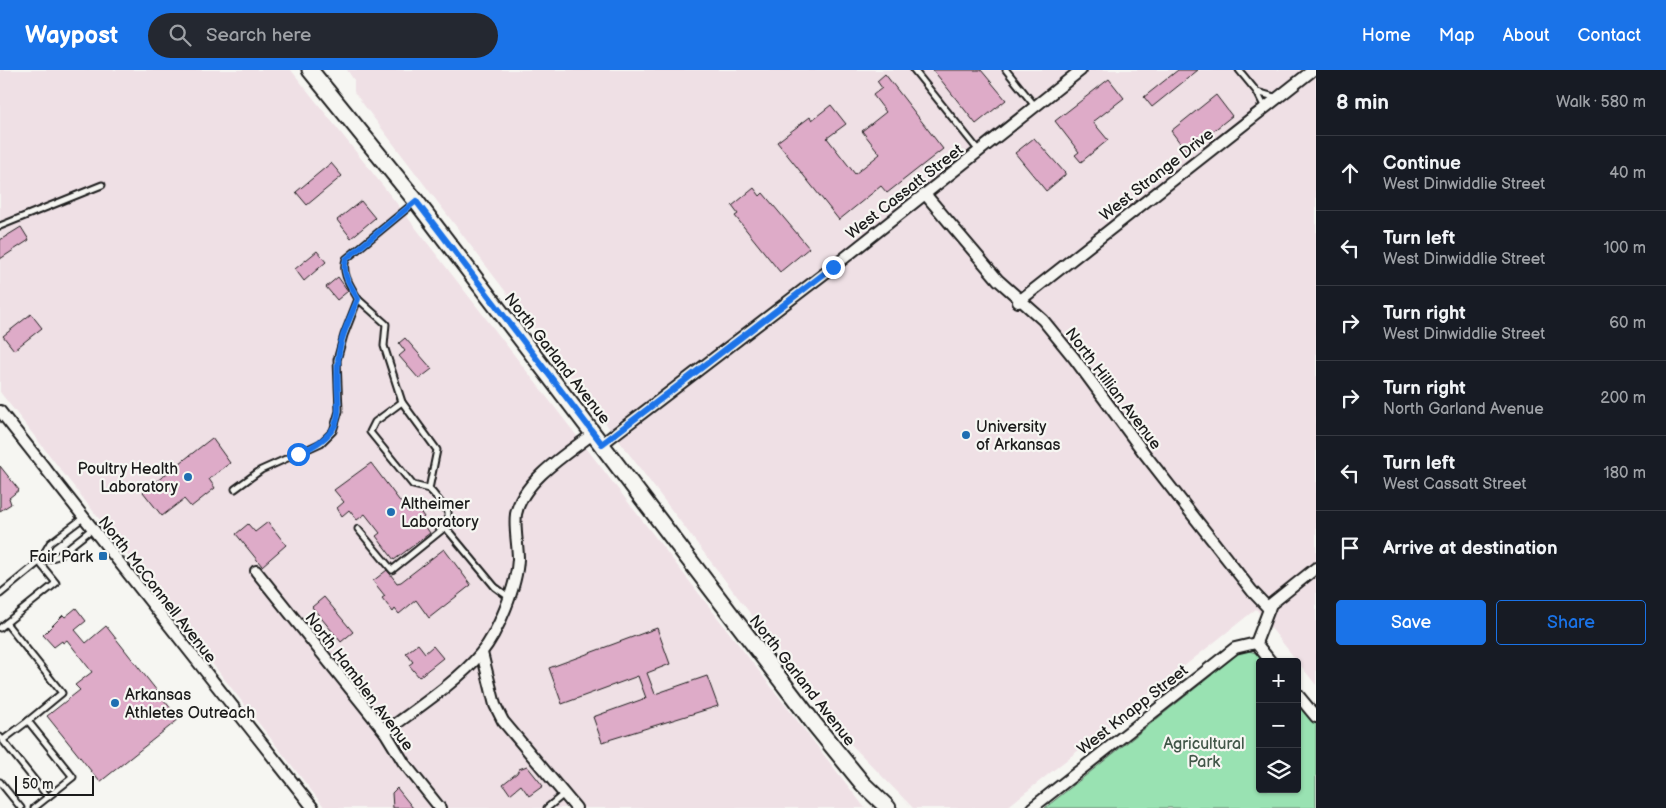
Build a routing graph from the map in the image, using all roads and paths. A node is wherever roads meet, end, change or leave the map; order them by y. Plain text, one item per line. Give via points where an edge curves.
1 (310, 70) edge
2 (914, 70) edge
3 (1006, 70) edge
4 (1081, 70) edge
5 (1239, 70) edge
6 (1313, 70) edge
7 (1257, 92) junction
8 (1278, 98) junction
9 (1035, 106) junction
10 (1265, 108) junction
11 (979, 151) junction
12 (102, 185) dead end
13 (925, 194) junction
14 (416, 201) junction
15 (0, 226) edge
16 (358, 299) junction
17 (1019, 302) junction
18 (402, 402) junction
19 (0, 411) edge
20 (598, 438) junction
21 (235, 489) dead end
22 (429, 489) junction
23 (83, 518) junction
24 (446, 528) junction
25 (92, 529) junction
26 (358, 529) dead end
27 (39, 562) junction
28 (1316, 568) edge
29 (256, 572) dead end
30 (0, 594) edge
31 (510, 598) junction
32 (1269, 609) junction
33 (6, 623) junction
34 (0, 628) edge
35 (1256, 643) junction
36 (482, 653) junction
37 (1268, 658) edge
38 (1301, 699) edge
39 (1316, 717) edge
40 (28, 721) junction
41 (384, 732) junction
42 (1, 739) edge
43 (0, 782) edge
44 (565, 794) junction
45 (48, 797) junction
46 (21, 808) edge
47 (34, 808) edge
48 (313, 808) edge
49 (440, 808) edge
50 (547, 808) edge
51 (576, 808) edge
52 (888, 808) edge
53 (1032, 808) edge

1 - 14 main road, North Garland Avenue
2 - 11 lane
3 - 9 lane
4 - 9 street, West Cassatt Street
5 - 7 lane
6 - 8 street, West Strange Drive
7 - 8 lane
7 - 10 lane
8 - 10 street, West Strange Drive
9 - 11 street, West Cassatt Street
10 - 17 street, West Strange Drive
11 - 13 street, West Cassatt Street
12 - 15 lane
13 - 17 street, North Hillian Avenue
13 - 20 street, West Cassatt Street
14 - 16 lane via 346,259 346,276
14 - 20 main road, North Garland Avenue
16 - 18 lane via 386,324 384,346
16 - 21 lane via 338,360 339,412 333,431 321,443 261,470
17 - 32 street, North Hillian Avenue via 1043,320 1074,358 1150,460
18 - 22 lane via 437,450
18 - 22 lane via 375,422 370,432 413,485
19 - 23 street, North McConnell Avenue
20 - 31 street, West Cassatt Street via 552,465 524,497 516,513 516,576
20 - 52 main road, North Garland Avenue via 815,724 863,784
22 - 24 lane via 448,512
23 - 25 street, North McConnell Avenue
23 - 27 lane via 50,543
24 - 26 lane via 392,570
24 - 31 lane via 495,588
25 - 27 lane via 58,556
25 - 48 street, North McConnell Avenue
27 - 30 lane
27 - 33 lane via 56,583
28 - 32 street
29 - 41 street, North Hamblen Avenue
31 - 36 street, West Cassatt Street
32 - 35 street
33 - 34 lane
33 - 40 lane via 62,694
35 - 37 street
35 - 53 street, West Knapp Street via 1234,648
36 - 41 street, West Cassatt Street via 465,670
36 - 44 street via 495,705 503,721
38 - 39 street
40 - 42 lane
40 - 45 lane via 73,777
41 - 49 street, North Hamblen Avenue
42 - 45 lane
43 - 46 lane
44 - 50 lane
44 - 51 street
45 - 47 lane

